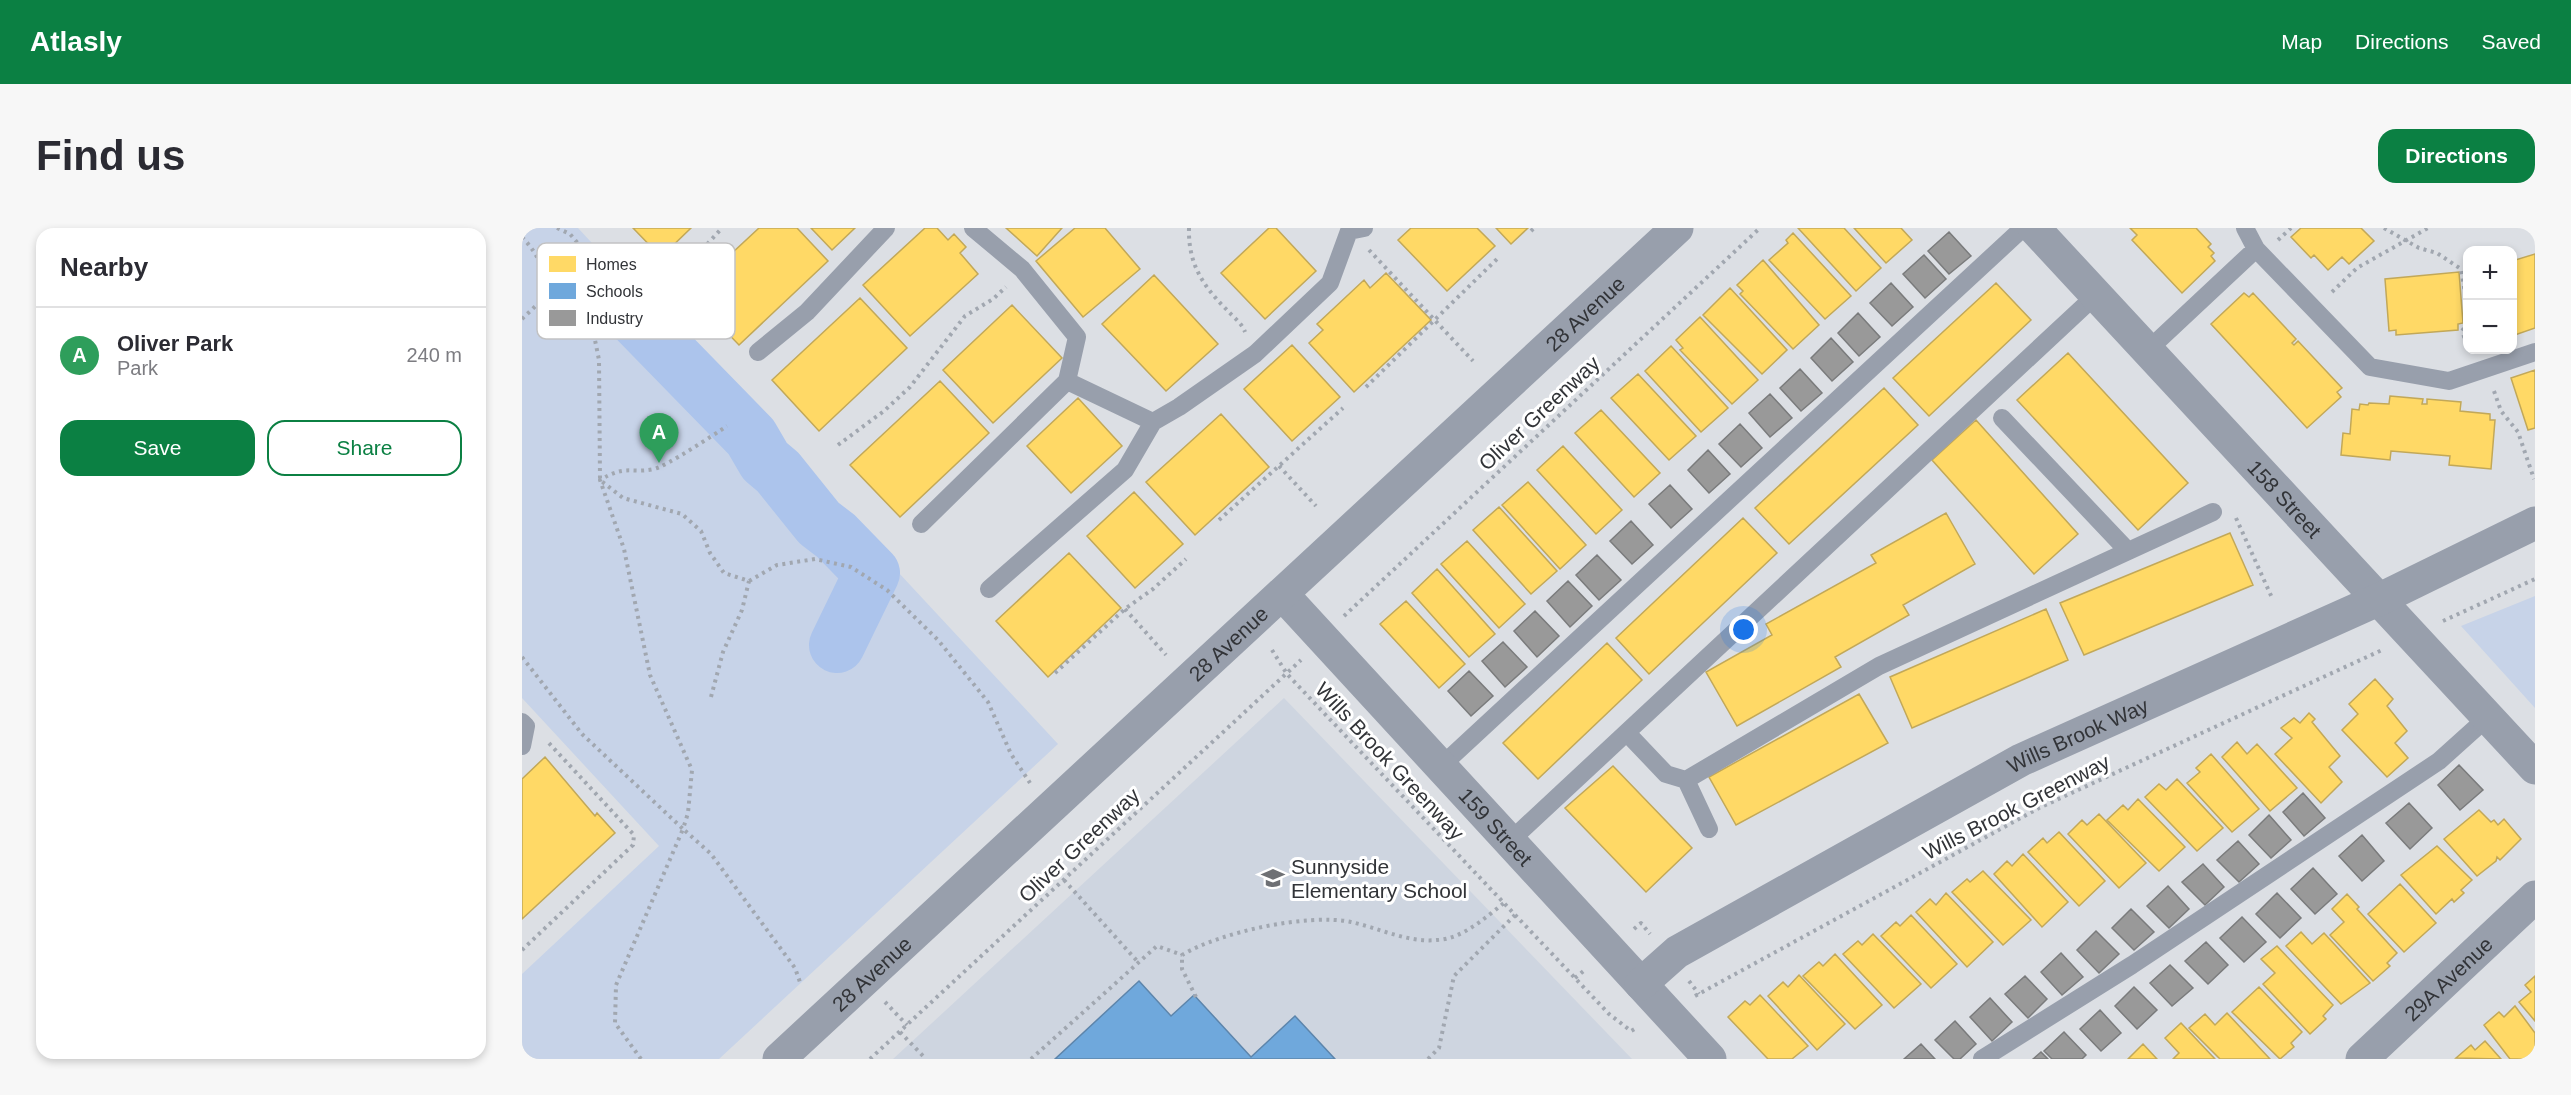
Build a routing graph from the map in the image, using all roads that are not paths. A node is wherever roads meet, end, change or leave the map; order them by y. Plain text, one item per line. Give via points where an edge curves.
1 (886, 228) edge
2 (973, 228) edge
3 (1677, 228) edge
4 (2024, 228) edge
5 (2034, 228) edge
6 (2245, 228) edge
7 (1353, 229) edge
8 (2256, 249) junction
9 (2096, 295) junction
10 (2148, 350) junction
11 (758, 352) dead end
12 (2535, 352) edge
13 (1067, 381) junction
14 (2002, 418) dead end
15 (1153, 422) junction
16 (2213, 512) dead end
17 (921, 524) dead end
18 (2535, 524) edge
19 (2127, 550) junction
20 (989, 589) dead end
21 (1282, 594) junction
22 (2380, 598) junction
23 (2489, 716) junction
24 (522, 722) edge
25 (1627, 733) junction
26 (522, 746) edge
27 (1439, 768) junction
28 (2535, 768) edge
29 (1686, 780) junction
30 (1708, 829) dead end
31 (1509, 842) junction
32 (2535, 897) edge
33 (1641, 984) junction
34 (779, 1059) edge
35 (1710, 1059) edge
36 (1982, 1059) edge
37 (2362, 1059) edge

1 - 11 lane via 807,312
2 - 13 lane via 1022,269 1077,337
3 - 21 street, 28 Avenue
4 - 27 lane
5 - 9 street, 158 Street
6 - 8 lane
7 - 15 lane via 1330,283 1255,354
8 - 10 lane
8 - 12 lane via 2370,367 2449,381
9 - 10 street, 158 Street
9 - 25 lane
10 - 22 street, 158 Street
13 - 15 lane
13 - 17 lane
14 - 19 lane
15 - 20 lane via 1125,470
16 - 19 lane
18 - 22 street, Wills Brook Way
19 - 29 lane via 1879,666
21 - 27 street, 159 Street
21 - 34 street, 28 Avenue
22 - 23 street, 158 Street
22 - 33 street, Wills Brook Way via 2021,759 1677,952
23 - 28 street, 158 Street
23 - 36 lane via 2439,761 2132,965
24 - 26 lane via 526,726
25 - 29 lane via 1666,774
25 - 31 lane
27 - 31 street, 159 Street
29 - 30 lane
31 - 33 street, 159 Street
32 - 37 street, 29A Avenue
33 - 35 street, 159 Street

